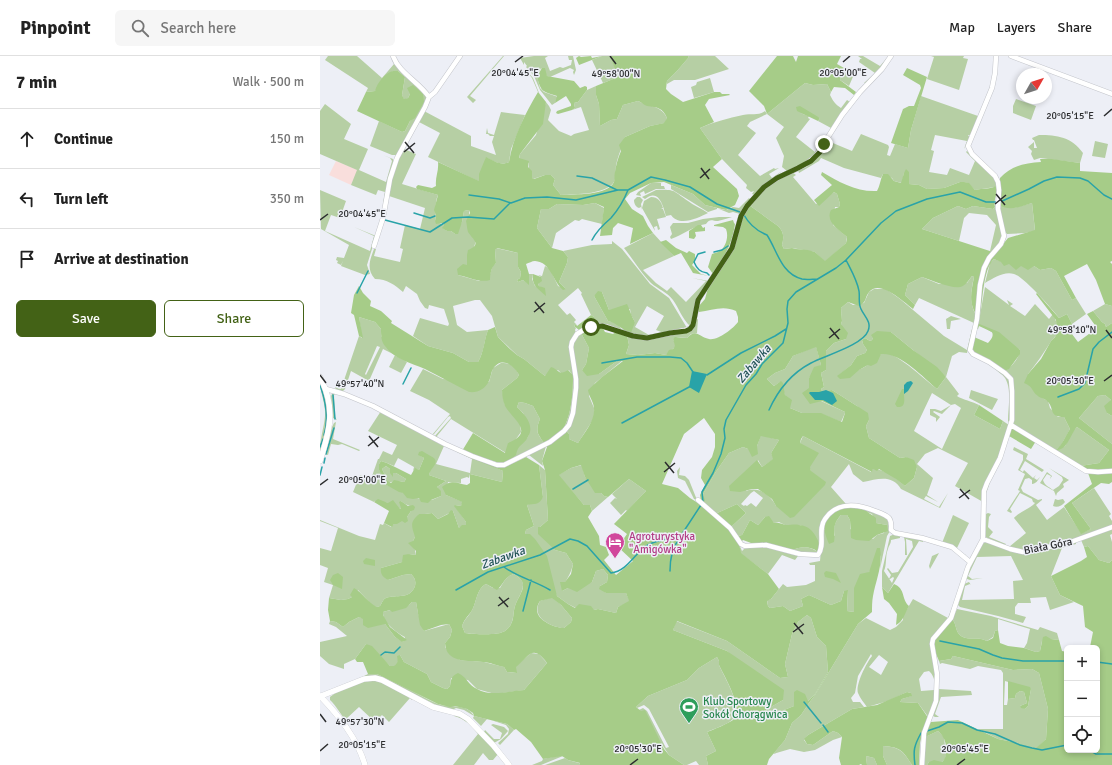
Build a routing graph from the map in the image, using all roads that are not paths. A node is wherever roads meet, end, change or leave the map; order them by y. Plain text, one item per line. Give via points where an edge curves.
1 (393, 56) edge
2 (460, 56) edge
3 (891, 56) edge
4 (996, 56) edge
5 (1011, 56) edge
6 (1112, 94) edge
7 (429, 97) junction
8 (374, 246) dead end
9 (320, 377) edge
10 (326, 389) junction
11 (1011, 425) junction
12 (320, 461) edge
13 (1112, 471) edge
14 (700, 502) dead end
15 (1112, 526) edge
16 (983, 539) junction
17 (970, 562) junction
18 (320, 696) edge
19 (365, 765) edge
20 (509, 765) edge
21 (922, 765) edge

1 - 7 street via 398,65
2 - 7 street
3 - 10 street via 842,115 816,156 805,165 764,187 747,206 741,216 732,248 698,300 690,329 640,338 596,325 577,334 571,347 576,379 573,413 567,428 550,442 508,464 498,465 445,444 367,403
4 - 11 street via 992,88 968,146 972,154 997,178 998,214 1004,236 984,268 977,319 970,347 973,354 999,368 1011,380
5 - 6 street
7 - 8 street via 395,163
9 - 10 street
10 - 12 street via 330,404 330,420
11 - 13 street via 1086,471
11 - 16 street via 1000,458 984,491
14 - 17 street via 730,528 745,546 766,545 800,554 818,555 822,549 821,529 824,520 842,507 856,505 885,515 894,533 952,547
15 - 16 street, Biała Góra via 1068,544 1022,552
16 - 17 street
17 - 21 street via 951,618 933,639 937,674 936,701 924,733
18 - 19 street via 352,736
18 - 20 street via 364,679 382,680 434,707 468,718

